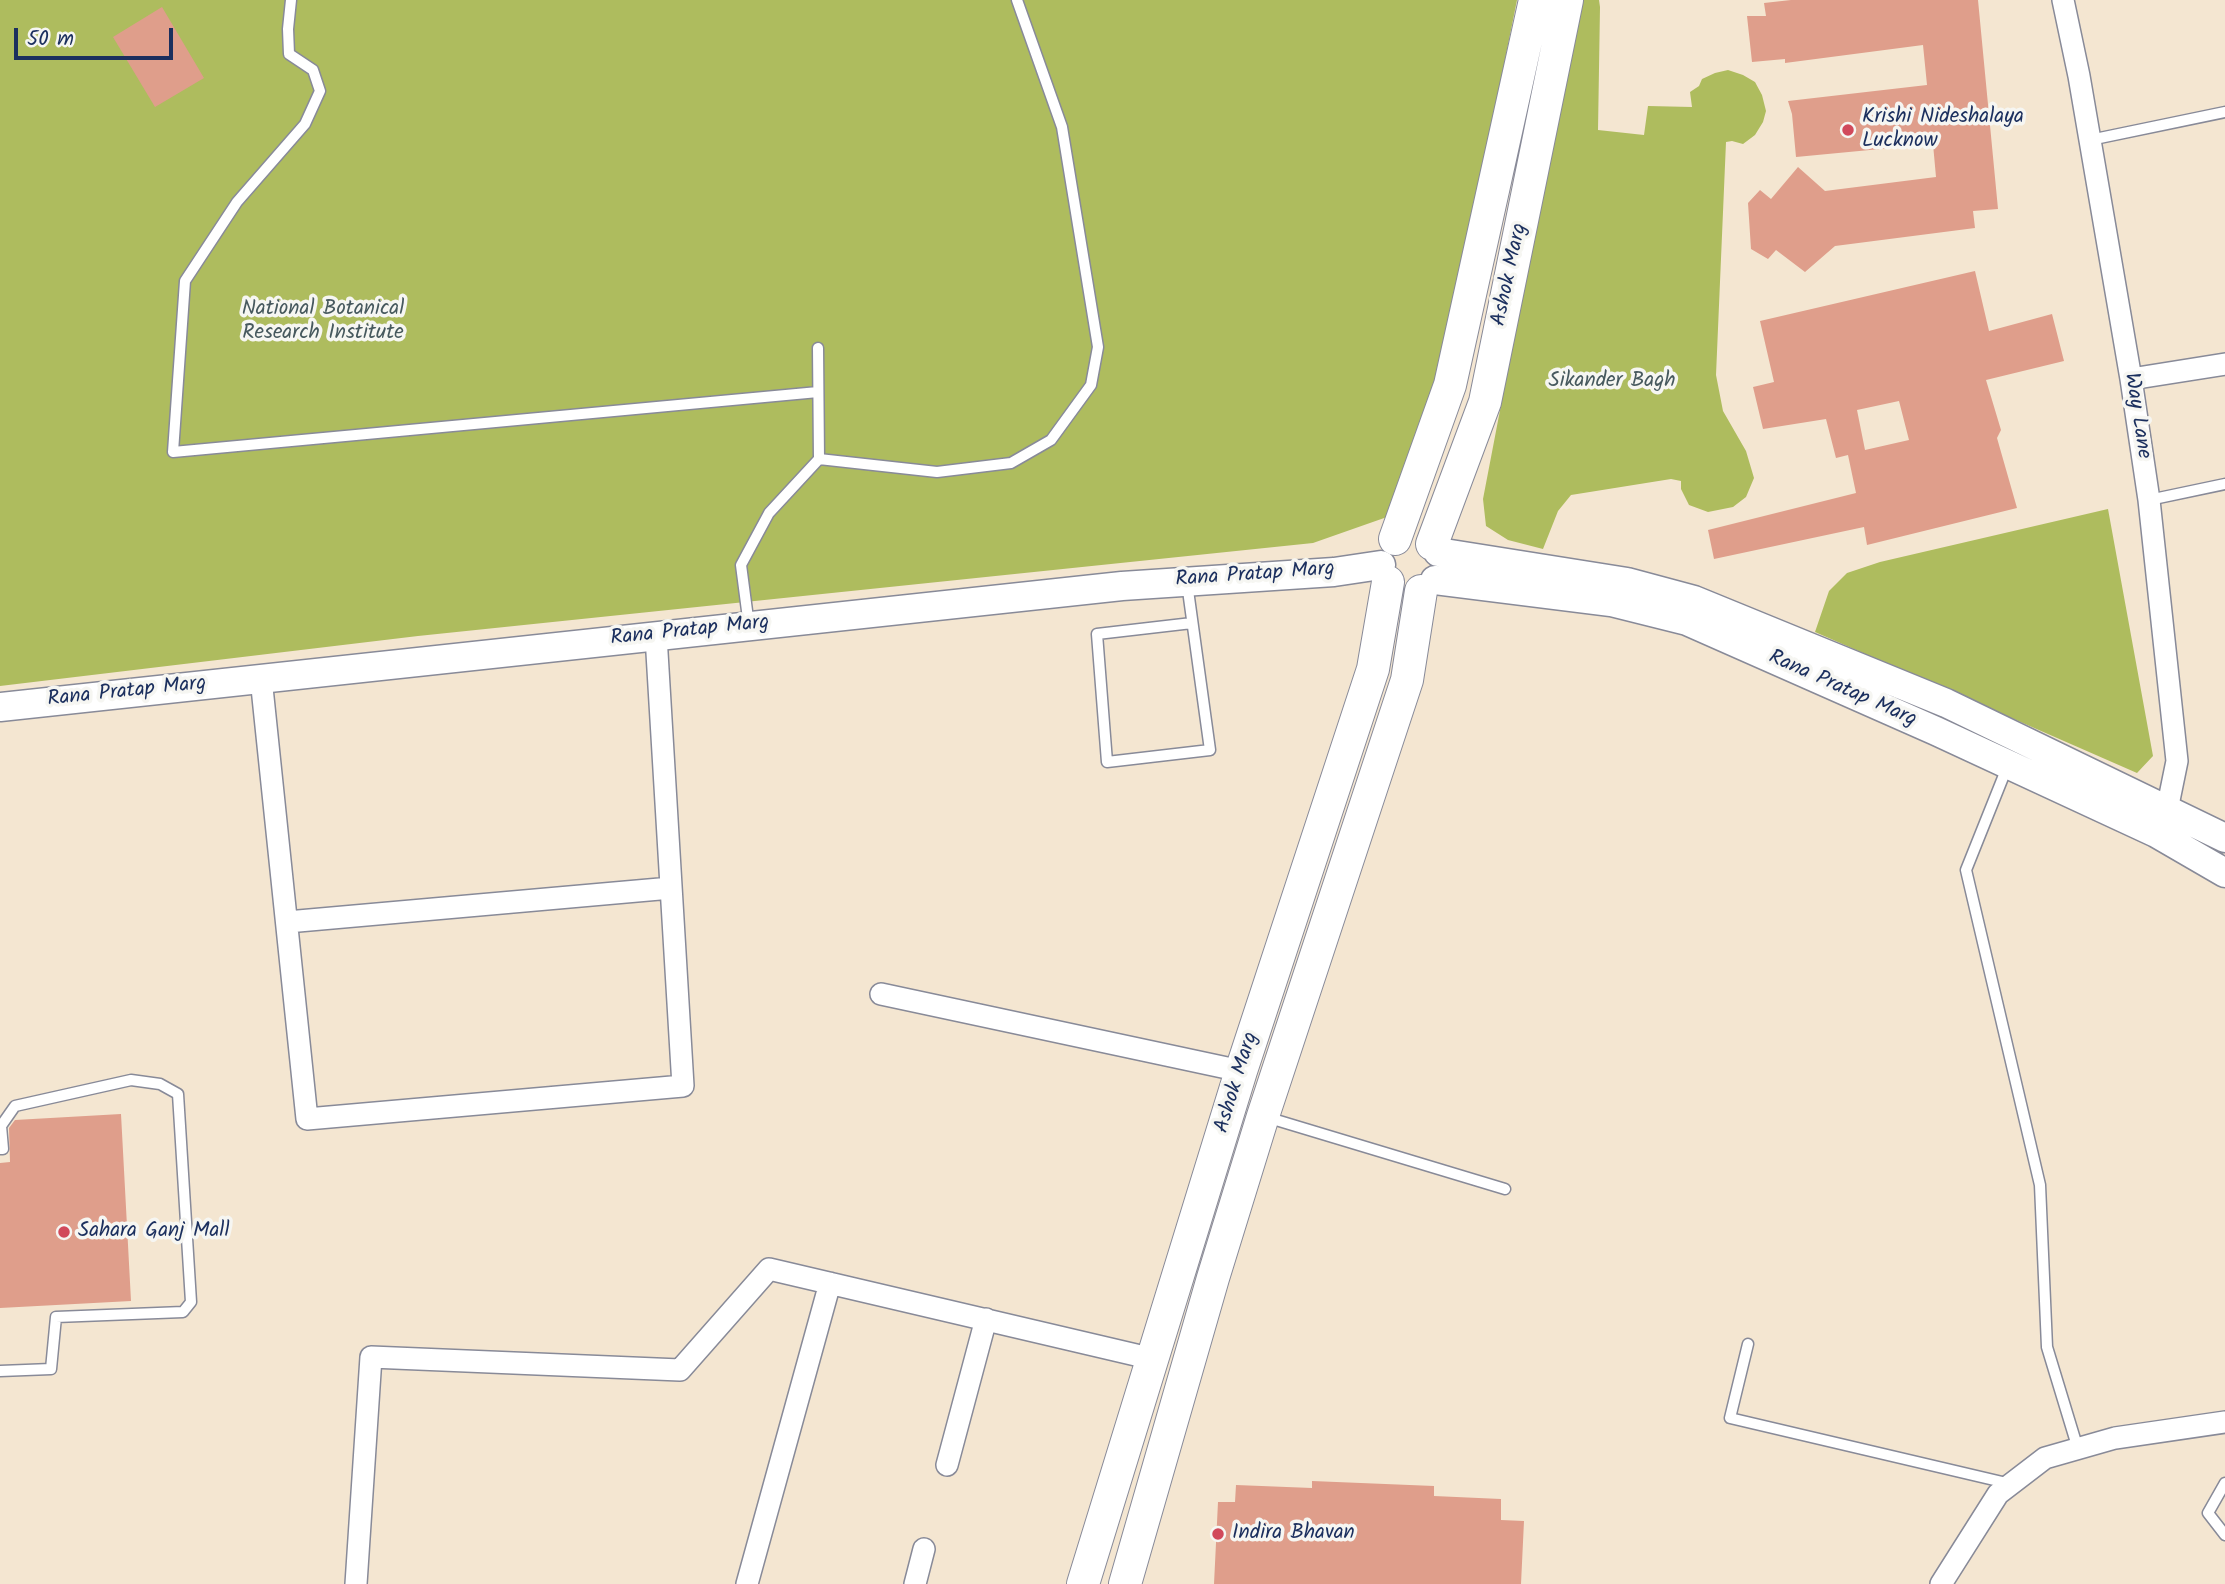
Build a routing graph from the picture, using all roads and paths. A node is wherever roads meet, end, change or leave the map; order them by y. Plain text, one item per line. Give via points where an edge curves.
1 (291, 0) edge
2 (1017, 0) edge
3 (1535, 0) edge
4 (1567, 0) edge
5 (2063, 0) edge
6 (2225, 112) edge
7 (2090, 140) junction
8 (818, 348) dead end
9 (2225, 364) edge
10 (2130, 379) junction
11 (818, 392) junction
12 (820, 459) junction
13 (2225, 484) edge
14 (2148, 500) junction
15 (1388, 562) junction
16 (1431, 567) junction
17 (1187, 580) junction
18 (1192, 622) junction
19 (749, 626) junction
20 (656, 636) junction
21 (261, 678) junction
22 (0, 707) edge
23 (2008, 765) junction
24 (2162, 821) junction
25 (2225, 838) edge
26 (2225, 873) edge
27 (671, 888) junction
28 (287, 922) junction
29 (881, 994) dead end
30 (1241, 1071) junction
31 (1263, 1116) junction
32 (0, 1149) edge
33 (1505, 1189) dead end
34 (830, 1283) junction
35 (986, 1318) junction
36 (1748, 1344) dead end
37 (1153, 1359) junction
38 (0, 1371) edge
39 (2225, 1422) edge
40 (2078, 1449) junction
41 (947, 1465) dead end
42 (2225, 1483) edge
43 (2012, 1484) junction
44 (2225, 1535) edge
45 (924, 1549) dead end
46 (356, 1584) edge
47 (747, 1584) edge
48 (915, 1584) edge
49 (1083, 1584) edge
50 (1125, 1584) edge
51 (1941, 1584) edge

1 - 11 lane via 289,54 313,70 320,91 305,124 237,202 186,281 173,452
2 - 12 lane via 1062,127 1098,347 1091,385 1051,440 1011,463 937,472
3 - 15 main road, Ashok Marg via 1450,385
4 - 16 main road, Ashok Marg via 1485,402
5 - 7 street, Way Lane
6 - 7 lane
7 - 10 street, Way Lane
8 - 11 lane
9 - 10 street, Way Lane
10 - 14 street, Way Lane
11 - 12 lane
12 - 19 lane via 769,513 741,565
13 - 14 lane
14 - 24 street, Way Lane via 2177,761
15 - 16 main road via 1403,592
15 - 16 main road via 1404,536 1414,535 1424,538
15 - 17 street, Rana Pratap Marg via 1334,572
15 - 30 main road, Ashok Marg via 1373,669
16 - 23 street, Rana Pratap Marg via 1687,621
16 - 24 street, Rana Pratap Marg via 1627,582 1694,600 1946,704
16 - 31 main road, Ashok Marg via 1408,680
17 - 18 lane
17 - 19 street, Rana Pratap Marg
18 - 18 lane via 1210,750 1107,762 1097,634
19 - 20 street, Rana Pratap Marg
20 - 21 street, Rana Pratap Marg
20 - 27 street
21 - 22 street, Rana Pratap Marg
21 - 28 street
23 - 24 street, Rana Pratap Marg
23 - 40 lane via 1966,870 2040,1185 2047,1347
24 - 25 street, Rana Pratap Marg
24 - 26 street, Rana Pratap Marg
27 - 28 street
27 - 28 street via 683,1086 307,1119
29 - 30 street
30 - 37 main road, Ashok Marg
31 - 33 lane
31 - 50 main road, Ashok Marg
32 - 38 lane via 1,1126 15,1106 131,1080 160,1084 178,1094 191,1302 183,1312 56,1317 51,1368
34 - 35 street
34 - 46 street via 769,1269 680,1370 370,1357
34 - 47 street
35 - 37 street
35 - 41 street
36 - 43 lane via 1730,1418
37 - 49 main road, Ashok Marg
39 - 40 street via 2115,1438
40 - 43 street via 2045,1458
42 - 44 lane via 2208,1513
43 - 51 street via 1998,1494
45 - 48 street

